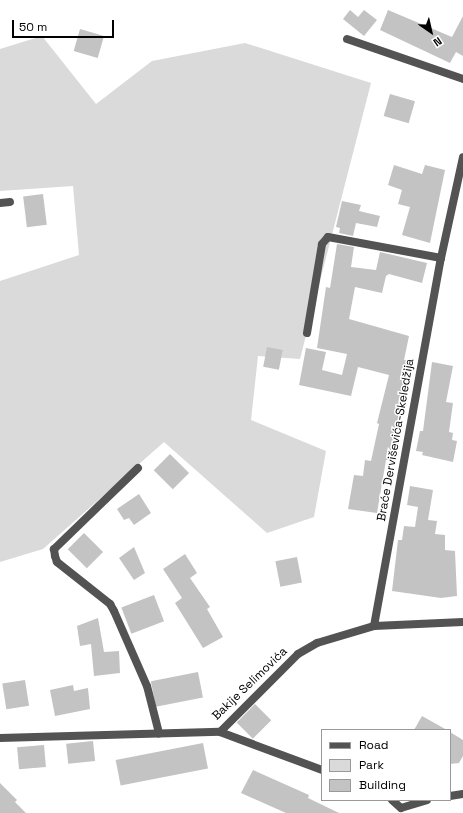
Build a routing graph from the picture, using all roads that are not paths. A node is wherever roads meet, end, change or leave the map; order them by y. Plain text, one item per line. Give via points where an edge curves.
1 (347, 39) dead end
2 (463, 79) edge
3 (462, 163) edge
4 (10, 202) dead end
5 (0, 204) edge
6 (441, 258) junction
7 (307, 333) dead end
8 (138, 468) dead end
9 (463, 622) edge
10 (374, 626) junction
11 (220, 732) junction
12 (159, 733) junction
13 (0, 738) edge
14 (321, 770) edge
15 (463, 794) edge
16 (451, 796) edge
17 (393, 801) edge
18 (424, 801) edge
19 (399, 811) edge

1 - 2 street
3 - 6 street, Braće Derviševića-Skeledžija
4 - 5 street
6 - 7 street via 328,237 322,244
6 - 10 street, Braće Derviševića-Skeledžija
8 - 12 street via 54,549 54,556 71,576 110,604 147,686
9 - 10 street, Bakije Selimovića
10 - 11 street, Bakije Selimovića via 317,644 298,654
11 - 12 street, Bakije Selimovića
11 - 14 street
12 - 13 street, Bakije Selimovića
15 - 16 street
17 - 19 street
18 - 19 street

